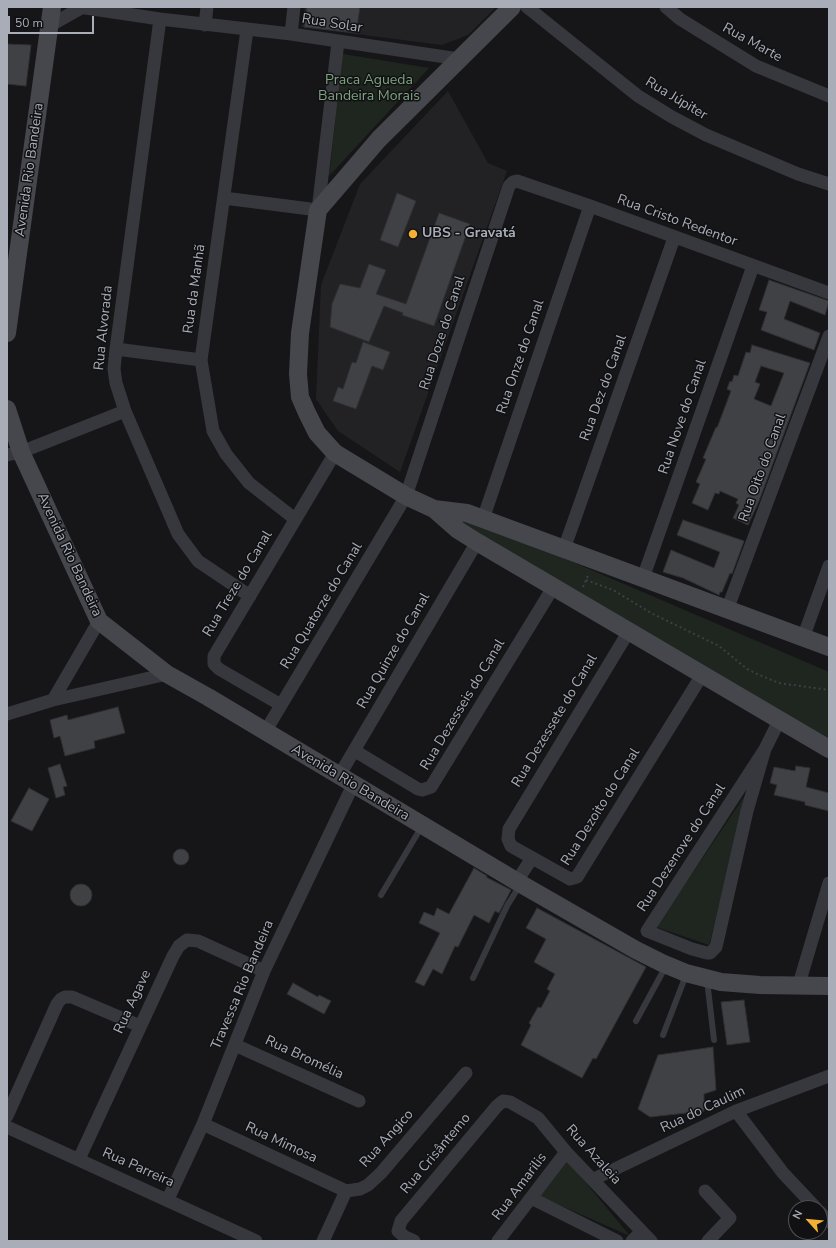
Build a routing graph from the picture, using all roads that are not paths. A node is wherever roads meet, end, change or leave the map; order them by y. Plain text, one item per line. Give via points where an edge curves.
1 (52, 7) edge
2 (207, 7) edge
3 (294, 7) edge
4 (512, 7) edge
5 (527, 7) edge
6 (666, 7) edge
7 (80, 8) edge
8 (121, 10) edge
9 (160, 19) junction
10 (205, 25) junction
11 (49, 26) junction
12 (248, 30) junction
13 (291, 34) junction
14 (338, 42) junction
15 (460, 59) junction
16 (829, 96) edge
17 (513, 182) joint
18 (829, 184) edge
19 (224, 198) junction
20 (590, 206) junction
21 (318, 210) junction
22 (674, 238) junction
23 (753, 266) junction
24 (829, 293) edge
25 (10, 299) edge
26 (7, 333) edge
27 (829, 336) edge
28 (116, 349) junction
29 (201, 360) junction
30 (7, 409) edge
31 (125, 411) junction
32 (335, 453) junction
33 (14, 454) edge
34 (406, 496) junction
35 (434, 509) junction
36 (295, 519) junction
37 (483, 519) junction
38 (505, 527) junction
39 (477, 542) junction
40 (564, 549) junction
41 (494, 552) junction
42 (829, 566) edge
43 (643, 578) junction
44 (554, 586) junction
45 (250, 596) junction
46 (727, 610) junction
47 (99, 621) junction
48 (629, 631) junction
49 (803, 638) junction
50 (829, 647) edge
51 (167, 674) junction
52 (702, 675) junction
53 (53, 700) junction
54 (282, 706) junction
55 (7, 714) edge
56 (779, 721) junction
57 (265, 732) junction
58 (765, 749) junction
59 (829, 749) edge
60 (355, 751) junction
61 (346, 781) junction
62 (422, 826) junction
63 (509, 829) joint
64 (532, 858) junction
65 (519, 882) junction
66 (829, 883) edge
67 (381, 895) dead end
68 (666, 965) junction
69 (264, 971) junction
70 (686, 973) junction
71 (473, 978) dead end
72 (707, 980) junction
73 (799, 984) junction
74 (829, 986) edge
75 (636, 1021) dead end
76 (140, 1026) junction
77 (663, 1035) dead end
78 (714, 1040) dead end
79 (235, 1045) junction
80 (466, 1074) dead end
81 (829, 1076) edge
82 (359, 1101) dead end
83 (503, 1101) joint
84 (736, 1111) junction
85 (7, 1116) edge
86 (203, 1124) junction
87 (7, 1127) edge
88 (566, 1152) junction
89 (79, 1159) junction
90 (594, 1179) junction
91 (346, 1191) junction
92 (705, 1192) dead end
93 (531, 1198) junction
94 (168, 1199) junction
95 (808, 1200) edge
96 (641, 1232) junction
97 (256, 1241) edge
98 (323, 1241) edge
99 (414, 1241) edge
100 (498, 1241) edge
101 (617, 1241) edge
102 (632, 1241) edge
103 (651, 1241) edge
104 (708, 1241) edge

1 - 11 street, Avenida Rio Bandeira
2 - 10 street
3 - 13 street
4 - 15 street
5 - 18 street, Rua Júpiter via 638,96 672,117 706,135 798,174
6 - 16 street, Rua Marte via 680,19 756,66
7 - 8 street, Rua Solar
7 - 11 street, Rua Solar
8 - 9 street, Rua Solar
9 - 10 street, Rua Solar
9 - 28 street, Rua Alvorada
10 - 12 street, Rua Solar
11 - 25 street, Avenida Rio Bandeira
12 - 13 street, Rua Solar
12 - 19 street, Rua da Manhã
13 - 14 street, Rua Solar
14 - 15 street, Rua Solar
14 - 21 street
15 - 21 street via 379,139
17 - 20 street, Rua Cristo Redentor via 518,181
17 - 34 street, Rua Doze do Canal via 509,186
19 - 21 street
19 - 29 street, Rua da Manhã
20 - 22 street, Rua Cristo Redentor
20 - 37 street, Rua Onze do Canal
21 - 32 street via 300,333 298,374 300,397 307,413 318,433
22 - 23 street, Rua Cristo Redentor
22 - 40 street, Rua Dez do Canal
23 - 24 street, Rua Cristo Redentor
23 - 43 street, Rua Nove do Canal
25 - 26 street, Avenida Rio Bandeira
27 - 46 street, Rua Oito do Canal
28 - 29 street
28 - 31 street, Rua Alvorada via 116,384
29 - 36 street, Rua da Manhã via 213,431 226,454 249,483
30 - 33 street, Avenida Rio Bandeira
31 - 33 street
31 - 45 street, Rua Alvorada via 178,534 198,560
32 - 34 street
32 - 36 street, Rua Treze do Canal
33 - 47 street, Avenida Rio Bandeira
34 - 35 street
34 - 54 street, Rua Quatorze do Canal
35 - 37 street via 467,513
35 - 39 street via 458,530
36 - 45 street, Rua Treze do Canal
37 - 38 street
38 - 40 street
38 - 41 street via 494,537
39 - 41 street
39 - 60 street, Rua Quinze do Canal
40 - 43 street
41 - 44 street
42 - 49 street
43 - 46 street
44 - 48 street
44 - 60 street, Rua Dezesseis do Canal via 431,787 418,789
45 - 54 street, Rua Treze do Canal via 214,656 214,664
46 - 49 street
47 - 51 street, Avenida Rio Bandeira
47 - 53 street
48 - 52 street
48 - 63 street, Rua Dezessete do Canal
49 - 50 street
51 - 53 street
51 - 57 street, Avenida Rio Bandeira
52 - 56 street
52 - 64 street, Rua Dezoito do Canal via 577,877 570,879
53 - 55 street
54 - 57 street, Rua Quatorze do Canal
56 - 58 street, Rua Dezenove do Canal
56 - 59 street
57 - 61 street, Avenida Rio Bandeira
58 - 58 street, Rua Dezenove do Canal via 701,849 647,930 706,953 710,953 716,947 747,811
60 - 61 street, Rua Quinze do Canal
61 - 62 street, Avenida Rio Bandeira
61 - 69 street, Travessa Rio Bandeira
62 - 65 street, Avenida Rio Bandeira
62 - 67 lane
63 - 64 street, Rua Dezoito do Canal via 508,839 511,846
64 - 65 street
65 - 68 street, Avenida Rio Bandeira
65 - 71 lane
66 - 73 street
68 - 70 street, Avenida Rio Bandeira
68 - 75 lane
69 - 76 street, Rua Agave via 198,940 187,940 179,946 173,956
69 - 79 street, Travessa Rio Bandeira
70 - 72 street, Avenida Rio Bandeira
70 - 77 lane
72 - 73 street, Avenida Rio Bandeira via 740,984
72 - 78 lane
73 - 74 street, Avenida Rio Bandeira
76 - 85 street via 72,997 61,999
76 - 89 street, Rua Agave
79 - 82 street, Rua Bromélia
79 - 86 street, Travessa Rio Bandeira
80 - 91 street, Rua Angico via 381,1173 368,1185
81 - 84 street, Rua do Caulim
83 - 88 street, Rua Azaleia via 510,1102 538,1118
83 - 99 street, Rua Crisântemo via 401,1221 398,1231 405,1238
84 - 90 street, Rua do Caulim
84 - 95 street via 783,1173
86 - 91 street, Rua Mimosa
86 - 94 street, Travessa Rio Bandeira
87 - 89 street, Rua Parreira
88 - 90 street, Rua Azaleia
88 - 93 street, Rua Amarilis
89 - 94 street, Rua Parreira
90 - 96 street, Rua Azaleia
91 - 98 street
92 - 104 street via 730,1218
93 - 100 street, Rua Amarilis
93 - 101 street
94 - 97 street, Rua Parreira
96 - 102 street
96 - 103 street, Rua Azaleia

